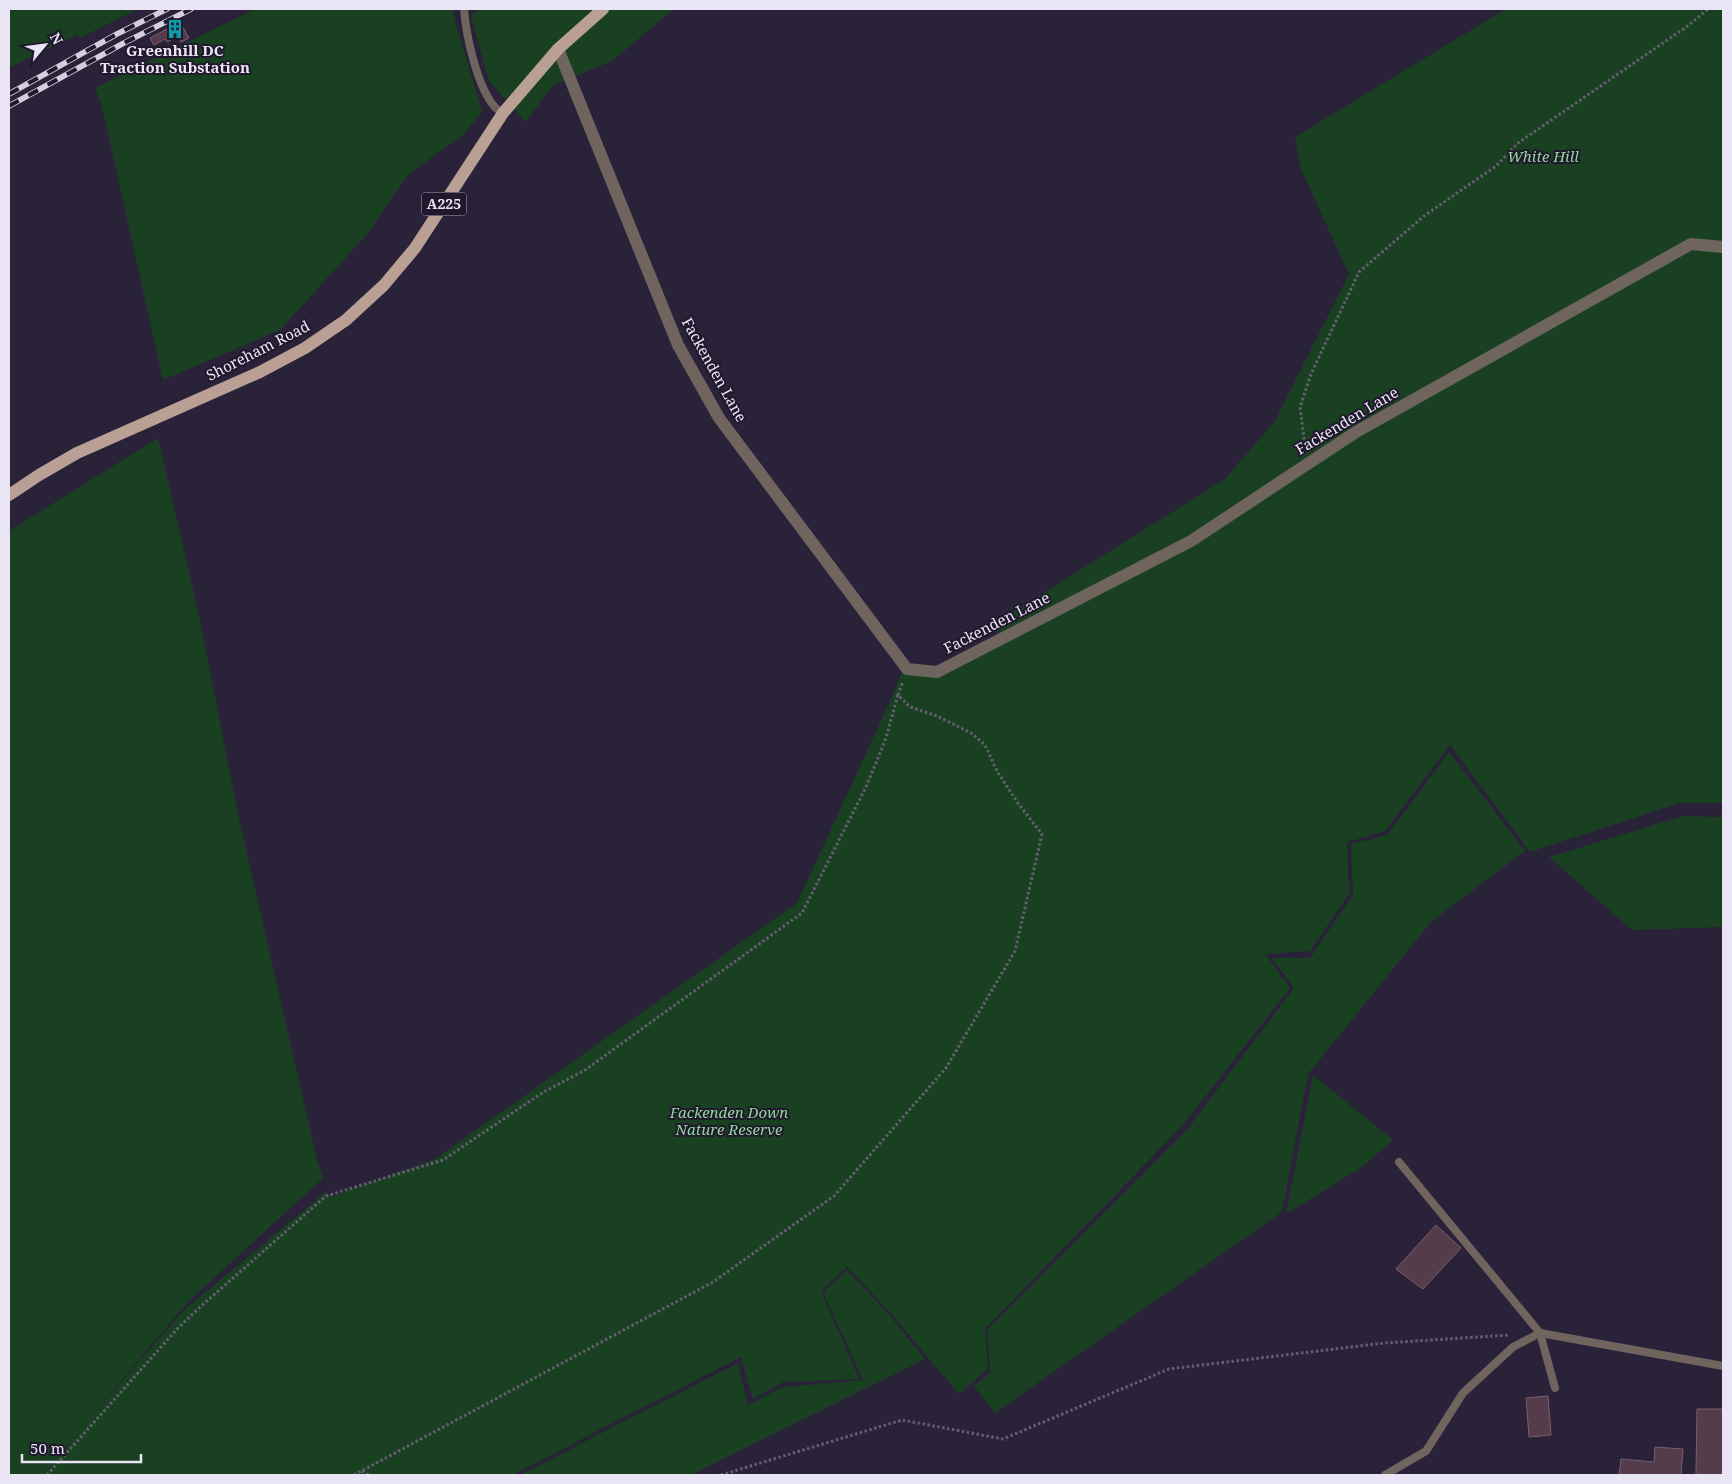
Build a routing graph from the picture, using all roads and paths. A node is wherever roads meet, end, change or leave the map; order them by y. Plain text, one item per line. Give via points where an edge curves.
1 (464, 9) edge
2 (603, 9) edge
3 (1708, 9) edge
4 (558, 49) junction
5 (503, 113) junction
6 (1723, 246) edge
7 (1314, 460) junction
8 (9, 495) edge
9 (907, 669) junction
10 (898, 695) junction
11 (1398, 1162) dead end
12 (1540, 1333) junction
13 (1511, 1335) dead end
14 (1723, 1366) edge
15 (1555, 1388) dead end
16 (362, 1471) junction
17 (47, 1475) edge
18 (354, 1475) edge
19 (369, 1475) edge
20 (721, 1475) edge
21 (1385, 1475) edge

1 - 5 lane via 482,87 494,107
2 - 4 main road, Shoreham Road / A225
3 - 7 path via 1518,143 1496,166 1424,216 1359,272 1311,374 1300,407 1305,445
4 - 5 main road, Shoreham Road / A225
4 - 9 street, Fackenden Lane via 678,344 710,401 725,426
5 - 8 main road, Shoreham Road / A225 via 415,248 384,285 346,320 305,348 260,372 77,453
6 - 7 street, Fackenden Lane via 1692,244 1364,427
7 - 9 street, Fackenden Lane via 1191,542 937,672
9 - 10 path
10 - 16 path via 910,707 937,716 985,744 997,772 1042,834 1016,951 946,1068 834,1196 735,1267 713,1282
10 - 17 path via 885,741 866,787 802,913 585,1070 542,1093 443,1160 326,1196 178,1328
11 - 12 lane
12 - 14 lane
12 - 15 lane
12 - 21 lane via 1513,1348 1463,1393 1426,1450
13 - 20 path via 1384,1344 1169,1369 1004,1438 902,1420
16 - 18 path
16 - 19 path

